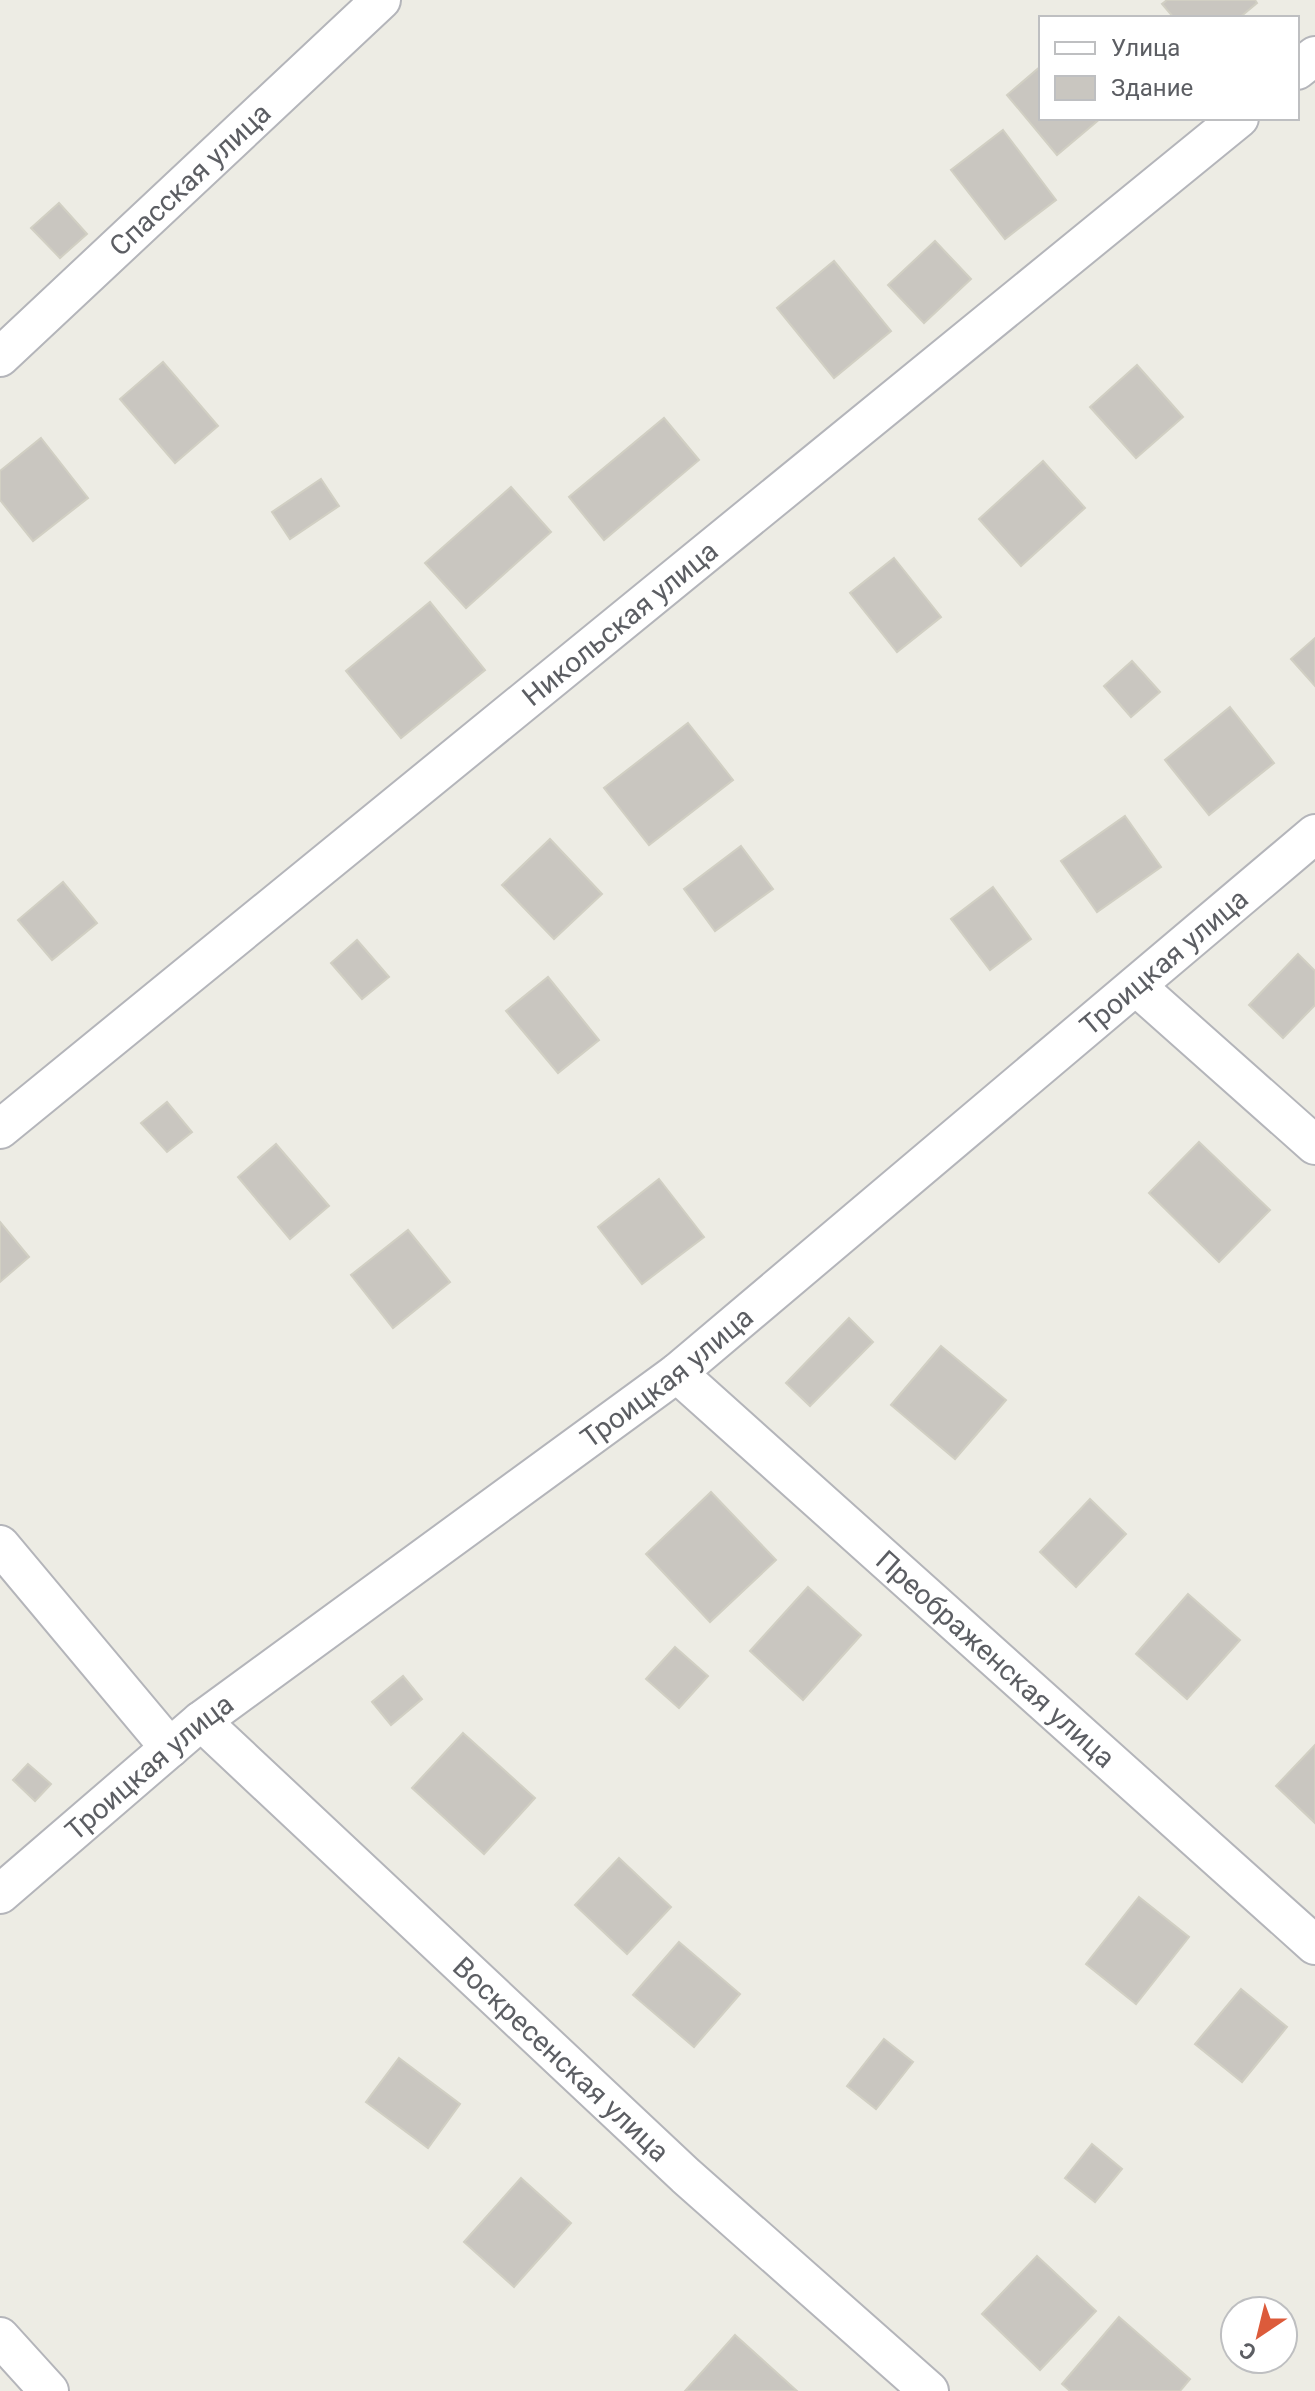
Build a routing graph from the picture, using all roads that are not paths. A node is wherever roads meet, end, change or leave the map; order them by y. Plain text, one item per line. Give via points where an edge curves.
1 (381, 0) edge
2 (1315, 56) edge
3 (1299, 68) edge
4 (1237, 120) edge
5 (0, 357) edge
6 (1315, 834) edge
7 (1136, 986) junction
8 (0, 1129) edge
9 (1315, 1145) edge
10 (677, 1373) junction
11 (0, 1545) edge
12 (201, 1721) junction
13 (170, 1748) junction
14 (0, 1894) edge
15 (1315, 1945) edge
16 (0, 2337) edge
17 (49, 2391) edge
18 (929, 2391) edge

1 - 5 street, Спасская улица
2 - 3 street
4 - 8 street, Никольская улица
6 - 7 street, Троицкая улица
7 - 9 street
7 - 10 street, Троицкая улица
10 - 12 street, Троицкая улица
10 - 15 street, Преображенская улица
11 - 13 street
12 - 13 street, Троицкая улица
12 - 18 street, Воскресенская улица via 686,2176
13 - 14 street, Троицкая улица
16 - 17 street

